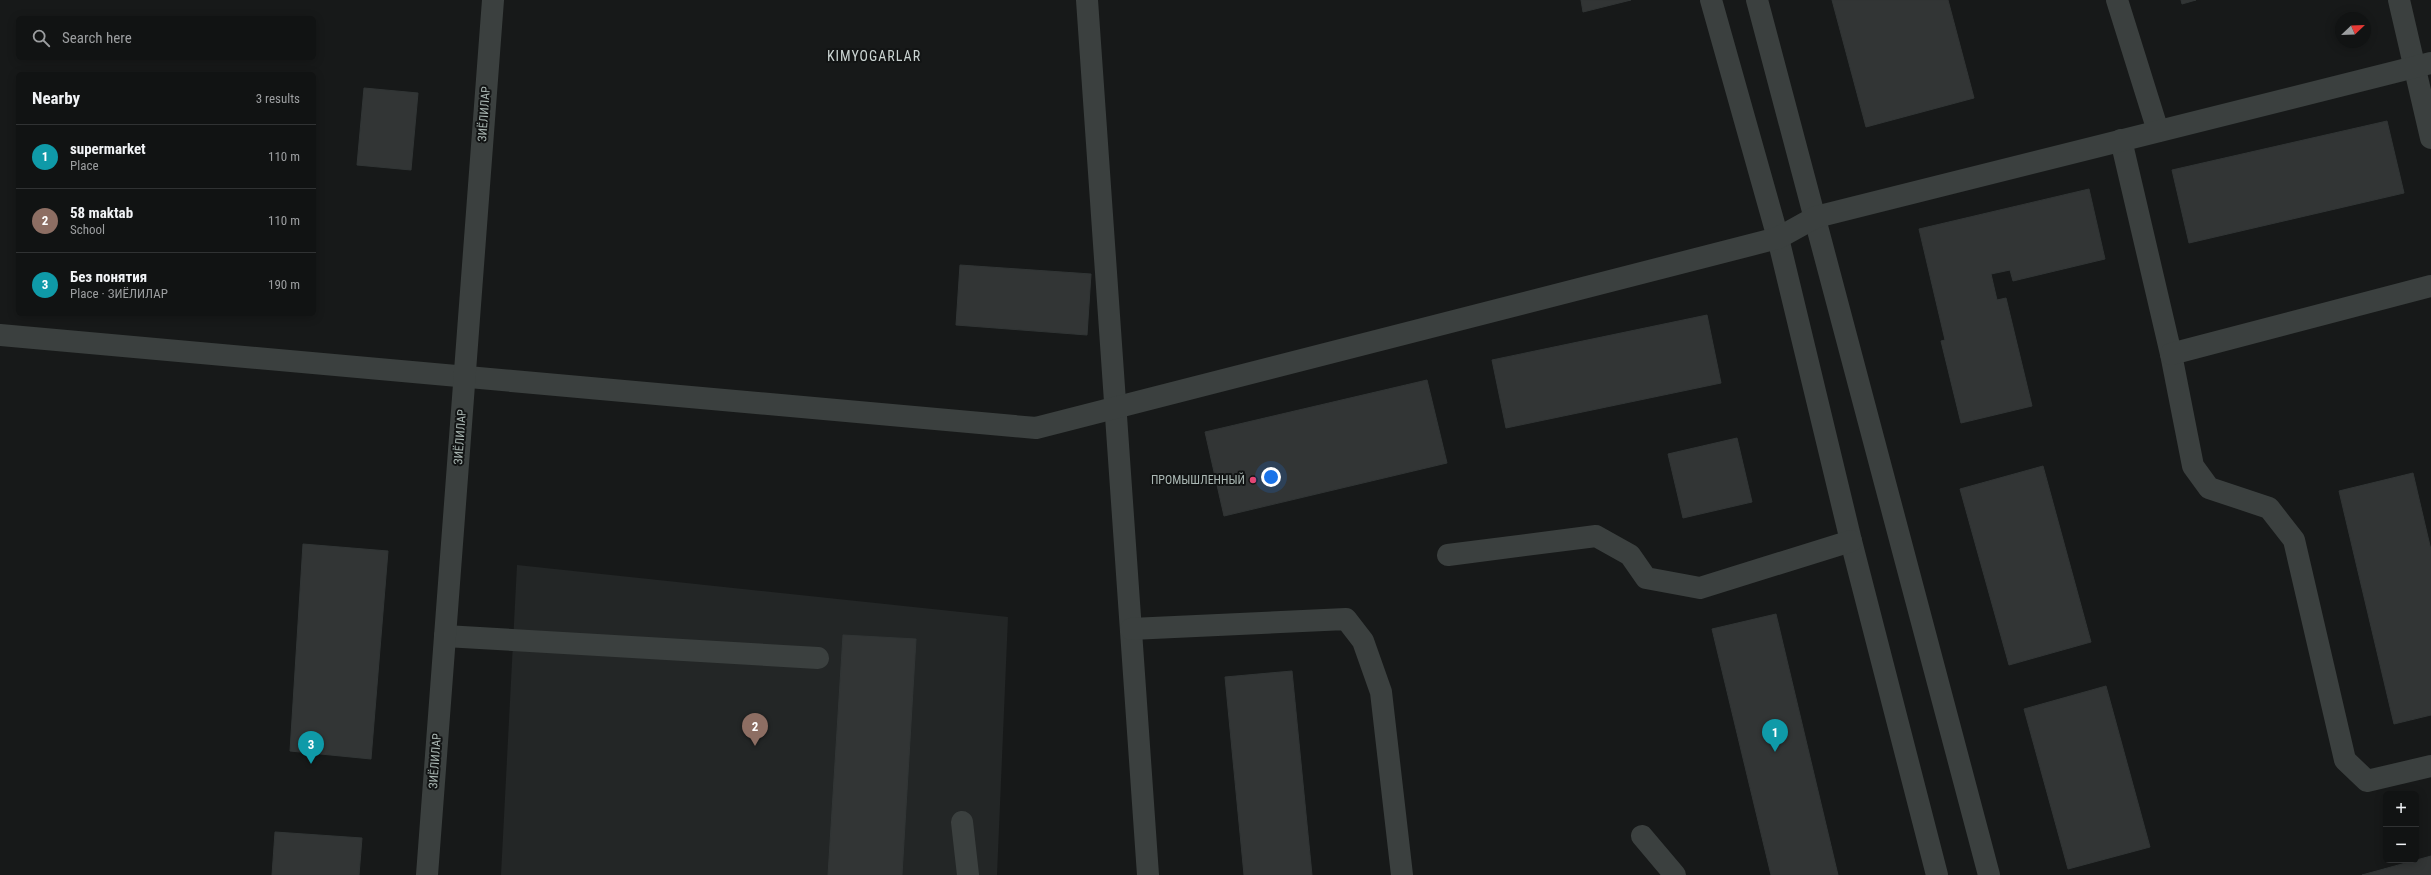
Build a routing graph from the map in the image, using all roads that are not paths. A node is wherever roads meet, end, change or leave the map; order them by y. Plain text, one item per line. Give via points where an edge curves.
1 (493, 0) edge
2 (1087, 0) edge
3 (1711, 0) edge
4 (1757, 0) edge
5 (2117, 0) edge
6 (2399, 0) edge
7 (2423, 66) edge
8 (2158, 131) junction
9 (2431, 138) edge
10 (2122, 140) junction
11 (1816, 216) junction
12 (1778, 238) junction
13 (2431, 286) edge
14 (0, 335) edge
15 (2171, 354) junction
16 (464, 378) junction
17 (1115, 408) junction
18 (1851, 541) junction
19 (1448, 555) dead end
20 (1131, 629) junction
21 (445, 636) junction
22 (818, 658) dead end
23 (2431, 766) edge
24 (962, 822) dead end
25 (1642, 836) dead end
26 (427, 875) edge
27 (968, 875) edge
28 (1148, 875) edge
29 (1402, 875) edge
30 (1675, 875) edge
31 (1938, 875) edge
32 (1989, 875) edge

1 - 16 street, ЗИЁЛИЛАР
2 - 17 street
3 - 12 street
4 - 11 street
5 - 8 street
6 - 7 street
7 - 8 street
7 - 9 street
8 - 10 street
10 - 11 street
10 - 15 street
11 - 12 street
11 - 32 street
12 - 17 street
12 - 18 street
13 - 15 street
14 - 16 street
15 - 23 street via 2193,466 2208,488 2269,508 2294,540 2345,760 2367,781
16 - 17 street via 1036,428
16 - 21 street, ЗИЁЛИЛАР
17 - 20 street
18 - 19 street via 1700,588 1646,578 1630,554 1596,536
18 - 31 street
20 - 28 street
20 - 29 street via 1346,619 1363,641 1381,692
21 - 22 street
21 - 26 street, ЗИЁЛИЛАР
24 - 27 street
25 - 30 street

